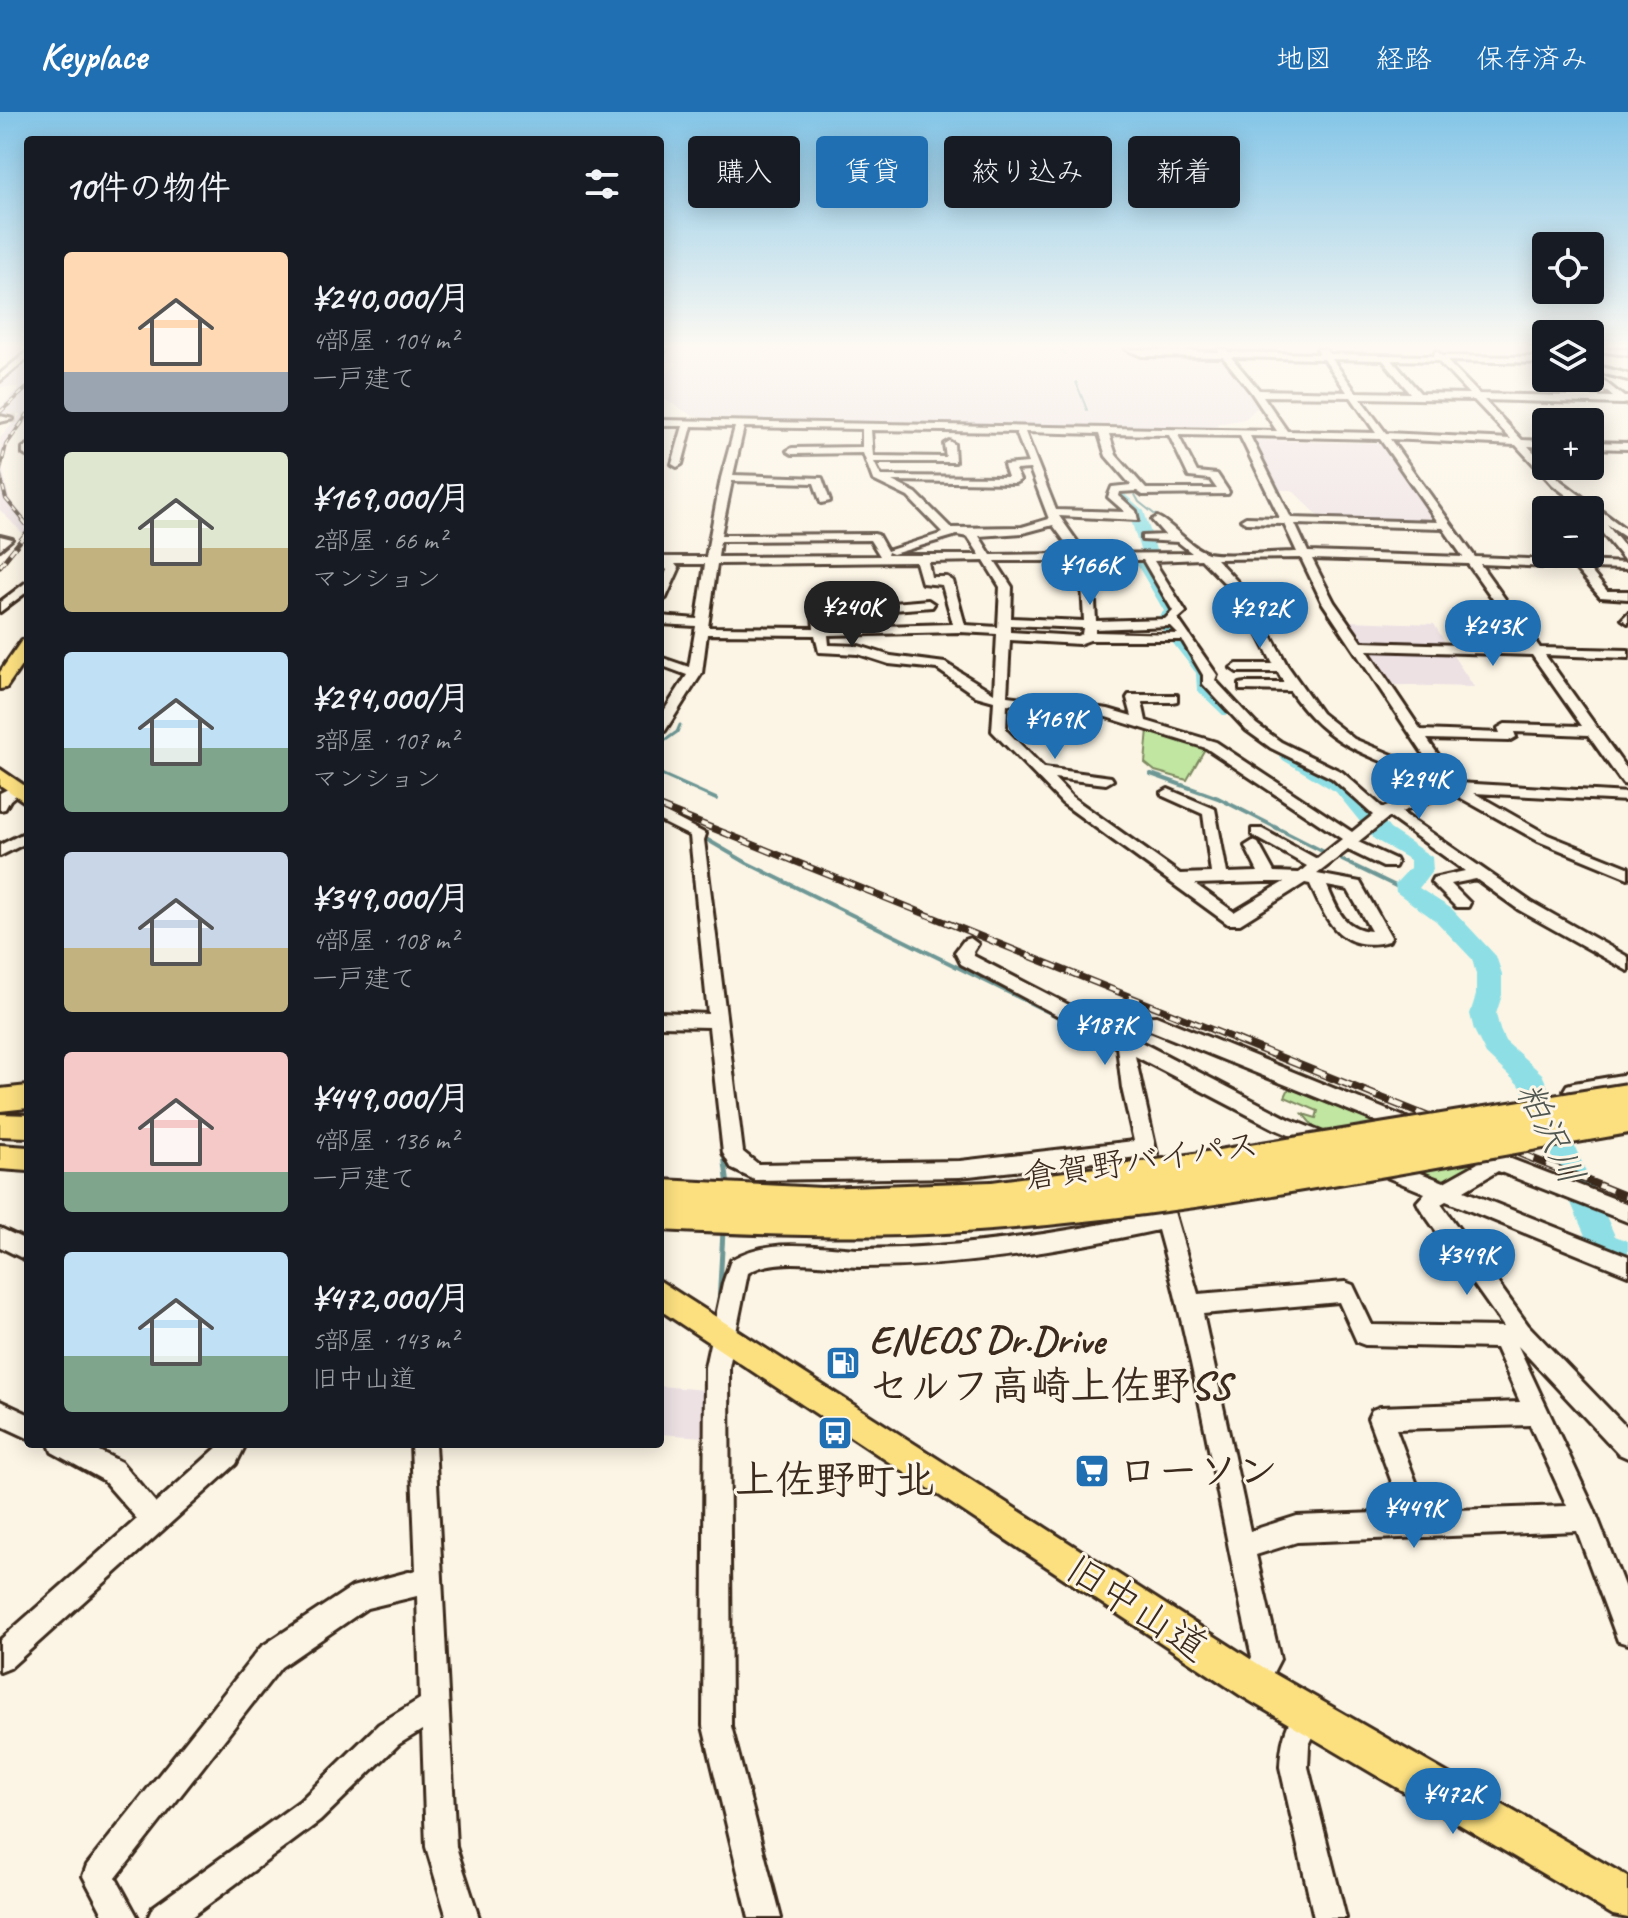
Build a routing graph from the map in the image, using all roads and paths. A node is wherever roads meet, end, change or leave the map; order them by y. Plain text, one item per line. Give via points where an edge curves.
1 (685, 433) edge
2 (738, 433) edge
3 (792, 433) edge
4 (866, 433) edge
5 (1022, 433) edge
6 (1089, 433) edge
7 (1145, 433) edge
8 (1381, 433) edge
9 (1510, 433) edge
10 (1521, 433) edge
11 (1104, 434) junction
12 (1173, 434) junction
13 (1284, 434) joint
14 (1245, 435) junction
15 (1384, 438) junction
16 (1518, 443) junction
17 (1531, 443) joint
18 (949, 444) dead end
19 (1604, 445) edge
20 (1628, 446) edge
21 (792, 451) junction
22 (867, 455) junction
23 (677, 464) dead end
24 (1031, 466) junction
25 (726, 478) junction
26 (877, 478) junction
27 (1567, 480) edge
28 (787, 483) junction
29 (1137, 488) junction
30 (825, 501) dead end
31 (1054, 517) junction
32 (1157, 520) dead end
33 (1246, 520) dead end
34 (1289, 521) junction
35 (1606, 521) junction
36 (1447, 525) junction
37 (1628, 528) edge
38 (954, 533) junction
39 (968, 533) junction
40 (1628, 536) edge
41 (715, 538) junction
42 (1146, 538) dead end
43 (0, 539) edge
44 (1175, 539) junction
45 (0, 546) edge
46 (877, 555) junction
47 (1150, 555) junction
48 (1200, 555) junction
49 (1305, 555) junction
50 (987, 556) junction
51 (1074, 556) junction
52 (921, 557) junction
53 (1628, 558) edge
54 (664, 560) edge
55 (712, 560) junction
56 (1471, 561) junction
57 (664, 562) edge
58 (1532, 563) edge
59 (1604, 566) edge
60 (1628, 566) edge
61 (1582, 568) edge
62 (24, 588) edge
63 (664, 589) edge
64 (1628, 595) edge
65 (928, 604) dead end
66 (0, 608) edge
67 (819, 614) dead end
68 (664, 621) edge
69 (1174, 622) junction
70 (703, 626) junction
71 (960, 628) junction
72 (1006, 629) junction
73 (877, 630) junction
74 (1089, 631) junction
75 (820, 632) junction
76 (1177, 638) dead end
77 (1359, 646) junction
78 (24, 650) edge
79 (1537, 651) junction
80 (1628, 654) edge
81 (664, 662) edge
82 (1237, 668) dead end
83 (1282, 668) junction
84 (695, 673) junction
85 (0, 684) edge
86 (1245, 687) dead end
87 (1294, 687) junction
88 (1172, 698) dead end
89 (1000, 699) junction
90 (664, 722) edge
91 (1140, 722) junction
92 (1593, 731) junction
93 (1417, 734) junction
94 (1621, 760) edge
95 (1040, 772) junction
96 (0, 775) edge
97 (1106, 780) dead end
98 (1628, 781) edge
99 (1460, 789) junction
100 (22, 793) edge
101 (1168, 793) dead end
102 (1628, 797) edge
103 (1628, 803) edge
104 (0, 806) edge
105 (1386, 813) junction
106 (664, 817) edge
107 (24, 838) edge
108 (1349, 841) junction
109 (0, 851) edge
110 (1389, 863) dead end
111 (1479, 873) junction
112 (1628, 873) edge
113 (1312, 875) junction
114 (1174, 879) junction
115 (1220, 879) junction
116 (1270, 879) junction
117 (1462, 903) dead end
118 (970, 944) dead end
119 (1628, 965) edge
120 (664, 1019) edge
121 (718, 1021) junction
122 (1127, 1042) junction
123 (1628, 1081) edge
124 (1574, 1090) dead end
125 (24, 1097) edge
126 (1628, 1099) edge
127 (0, 1100) edge
128 (1628, 1118) edge
129 (0, 1125) edge
130 (24, 1126) edge
131 (0, 1140) edge
132 (24, 1142) edge
133 (1143, 1148) junction
134 (0, 1157) edge
135 (24, 1159) edge
136 (1496, 1162) junction
137 (1268, 1167) junction
138 (664, 1182) edge
139 (1445, 1194) junction
140 (664, 1195) edge
141 (1628, 1213) edge
142 (664, 1215) edge
143 (1166, 1220) junction
144 (664, 1233) edge
145 (0, 1237) edge
146 (24, 1250) edge
147 (1628, 1266) edge
148 (664, 1297) edge
149 (1189, 1305) junction
150 (1512, 1335) junction
151 (723, 1336) junction
152 (0, 1412) edge
153 (1539, 1413) junction
154 (24, 1425) edge
155 (1628, 1446) edge
156 (69, 1448) edge
157 (232, 1448) edge
158 (423, 1448) edge
159 (1585, 1518) junction
160 (155, 1521) junction
161 (1420, 1525) junction
162 (1239, 1548) junction
163 (428, 1580) junction
164 (1628, 1631) edge
165 (0, 1658) edge
166 (1253, 1682) junction
167 (433, 1707) junction
168 (1309, 1716) junction
169 (1628, 1900) edge
170 (122, 1918) edge
171 (164, 1918) edge
172 (463, 1918) edge
173 (765, 1918) edge
174 (1330, 1918) edge

1 - 23 street
2 - 25 street
3 - 21 street
4 - 22 street
5 - 24 street
6 - 11 street
7 - 12 street
8 - 15 street
9 - 16 street
10 - 17 street
11 - 12 street
11 - 29 street via 1111,456
12 - 14 street
12 - 29 street via 1193,475 1213,476 1224,492
13 - 14 street
13 - 15 street
14 - 15 street
14 - 34 street
15 - 16 street
15 - 36 street
16 - 17 street
16 - 35 street via 1557,483
18 - 22 street via 951,460
19 - 20 street
21 - 22 street
21 - 28 street
22 - 26 street
24 - 26 street via 1008,467 1015,480
24 - 31 street
25 - 28 street
25 - 41 street
26 - 38 street via 912,495
27 - 37 street
28 - 30 street via 821,481
29 - 31 street via 1116,489 1113,497 1134,520
31 - 39 street via 1023,530
31 - 51 street via 1075,547
32 - 44 street
33 - 34 street
34 - 36 street
34 - 49 street
35 - 40 street
35 - 53 street via 1599,526
36 - 56 street
38 - 39 street
38 - 46 street
39 - 50 street
41 - 46 street via 874,537
41 - 55 street
42 - 44 street
43 - 45 street via 6,539
44 - 48 street
46 - 52 street
46 - 55 street
47 - 48 street
47 - 51 street
47 - 69 street via 1148,561 1180,612 1171,619
48 - 49 street
48 - 83 street via 1259,611 1260,626
49 - 56 street
49 - 77 street via 1328,602
50 - 51 street
50 - 52 street
50 - 72 street via 1006,587
51 - 74 street via 1087,579
52 - 71 street via 926,581 947,581
54 - 55 street
55 - 70 street
56 - 58 street
56 - 79 street
57 - 63 street via 673,569
59 - 60 street
61 - 64 street via 1604,594
62 - 66 street
65 - 73 street via 873,608
67 - 75 street
68 - 70 street
69 - 74 street
69 - 105 street via 1210,675 1208,681 1251,727 1337,775
70 - 75 street
70 - 84 street
71 - 72 street
71 - 73 street via 908,634
72 - 74 street via 1079,640
72 - 89 street
73 - 75 street
74 - 76 street
75 - 89 street via 823,649 859,650 940,666
77 - 79 street
77 - 93 street
78 - 85 main road
79 - 80 street
79 - 92 street
81 - 84 street
82 - 83 street
83 - 87 street
84 - 90 street
86 - 87 street
87 - 99 street via 1310,714 1331,731 1371,754
88 - 91 street via 1134,698
89 - 91 street
89 - 95 street via 999,731
91 - 108 street via 1211,745
92 - 93 street via 1505,728 1509,737
92 - 94 street
93 - 99 street
94 - 98 street
95 - 97 street
95 - 114 street via 1067,800
96 - 100 main road
99 - 102 street
99 - 103 street
99 - 105 street
99 - 112 street via 1543,838
100 - 104 street via 3,798
101 - 115 street via 1210,812
105 - 108 street
105 - 111 street
106 - 121 street via 698,834
107 - 109 street
108 - 110 street
108 - 113 street
111 - 117 street via 1436,879
111 - 119 street
113 - 113 street via 1354,886 1383,937 1355,944 1336,922
113 - 114 street via 1234,920
113 - 116 street
113 - 116 street via 1255,839
114 - 115 street
115 - 116 street
118 - 122 street via 964,952 967,960
120 - 121 street
121 - 133 street via 733,1153 755,1172 960,1169
122 - 133 street
122 - 136 street via 1139,1022 1150,1021
122 - 139 street via 1282,1124
123 - 124 street
125 - 127 highway
126 - 137 highway, 倉賀野バイパス, bridge
128 - 137 highway, 倉賀野バイパス, bridge
129 - 130 highway
131 - 132 highway
133 - 143 street
134 - 135 highway
136 - 139 street
136 - 141 street
137 - 138 highway, bridge via 1208,1156 922,1187
137 - 140 highway, 倉賀野バイパス, bridge via 966,1199 821,1203
137 - 142 highway, 倉賀野バイパス, bridge via 1068,1209 973,1218 821,1223
137 - 144 highway, bridge via 1179,1205 1006,1232 822,1240
139 - 147 street
139 - 150 street via 1427,1202
143 - 149 street
143 - 151 street via 1054,1242 938,1254 758,1256 734,1276
145 - 146 street
148 - 151 main road, 旧中山道
149 - 150 street via 1345,1292 1365,1335
149 - 162 street
150 - 153 street
150 - 155 street
151 - 166 main road, 旧中山道
151 - 173 street via 717,1367 717,1726
152 - 154 street
153 - 159 street
153 - 161 street via 1380,1418
156 - 160 street via 112,1471
157 - 160 street
158 - 163 street
159 - 161 street
159 - 164 street
160 - 165 street
161 - 162 street via 1297,1529
162 - 166 street via 1266,1659
163 - 167 street
163 - 170 street via 361,1596 271,1657 98,1876
166 - 168 main road, 旧中山道
167 - 171 street via 389,1734 310,1811
167 - 172 street via 441,1847
168 - 169 main road, 旧中山道
168 - 174 street via 1295,1743 1294,1767

